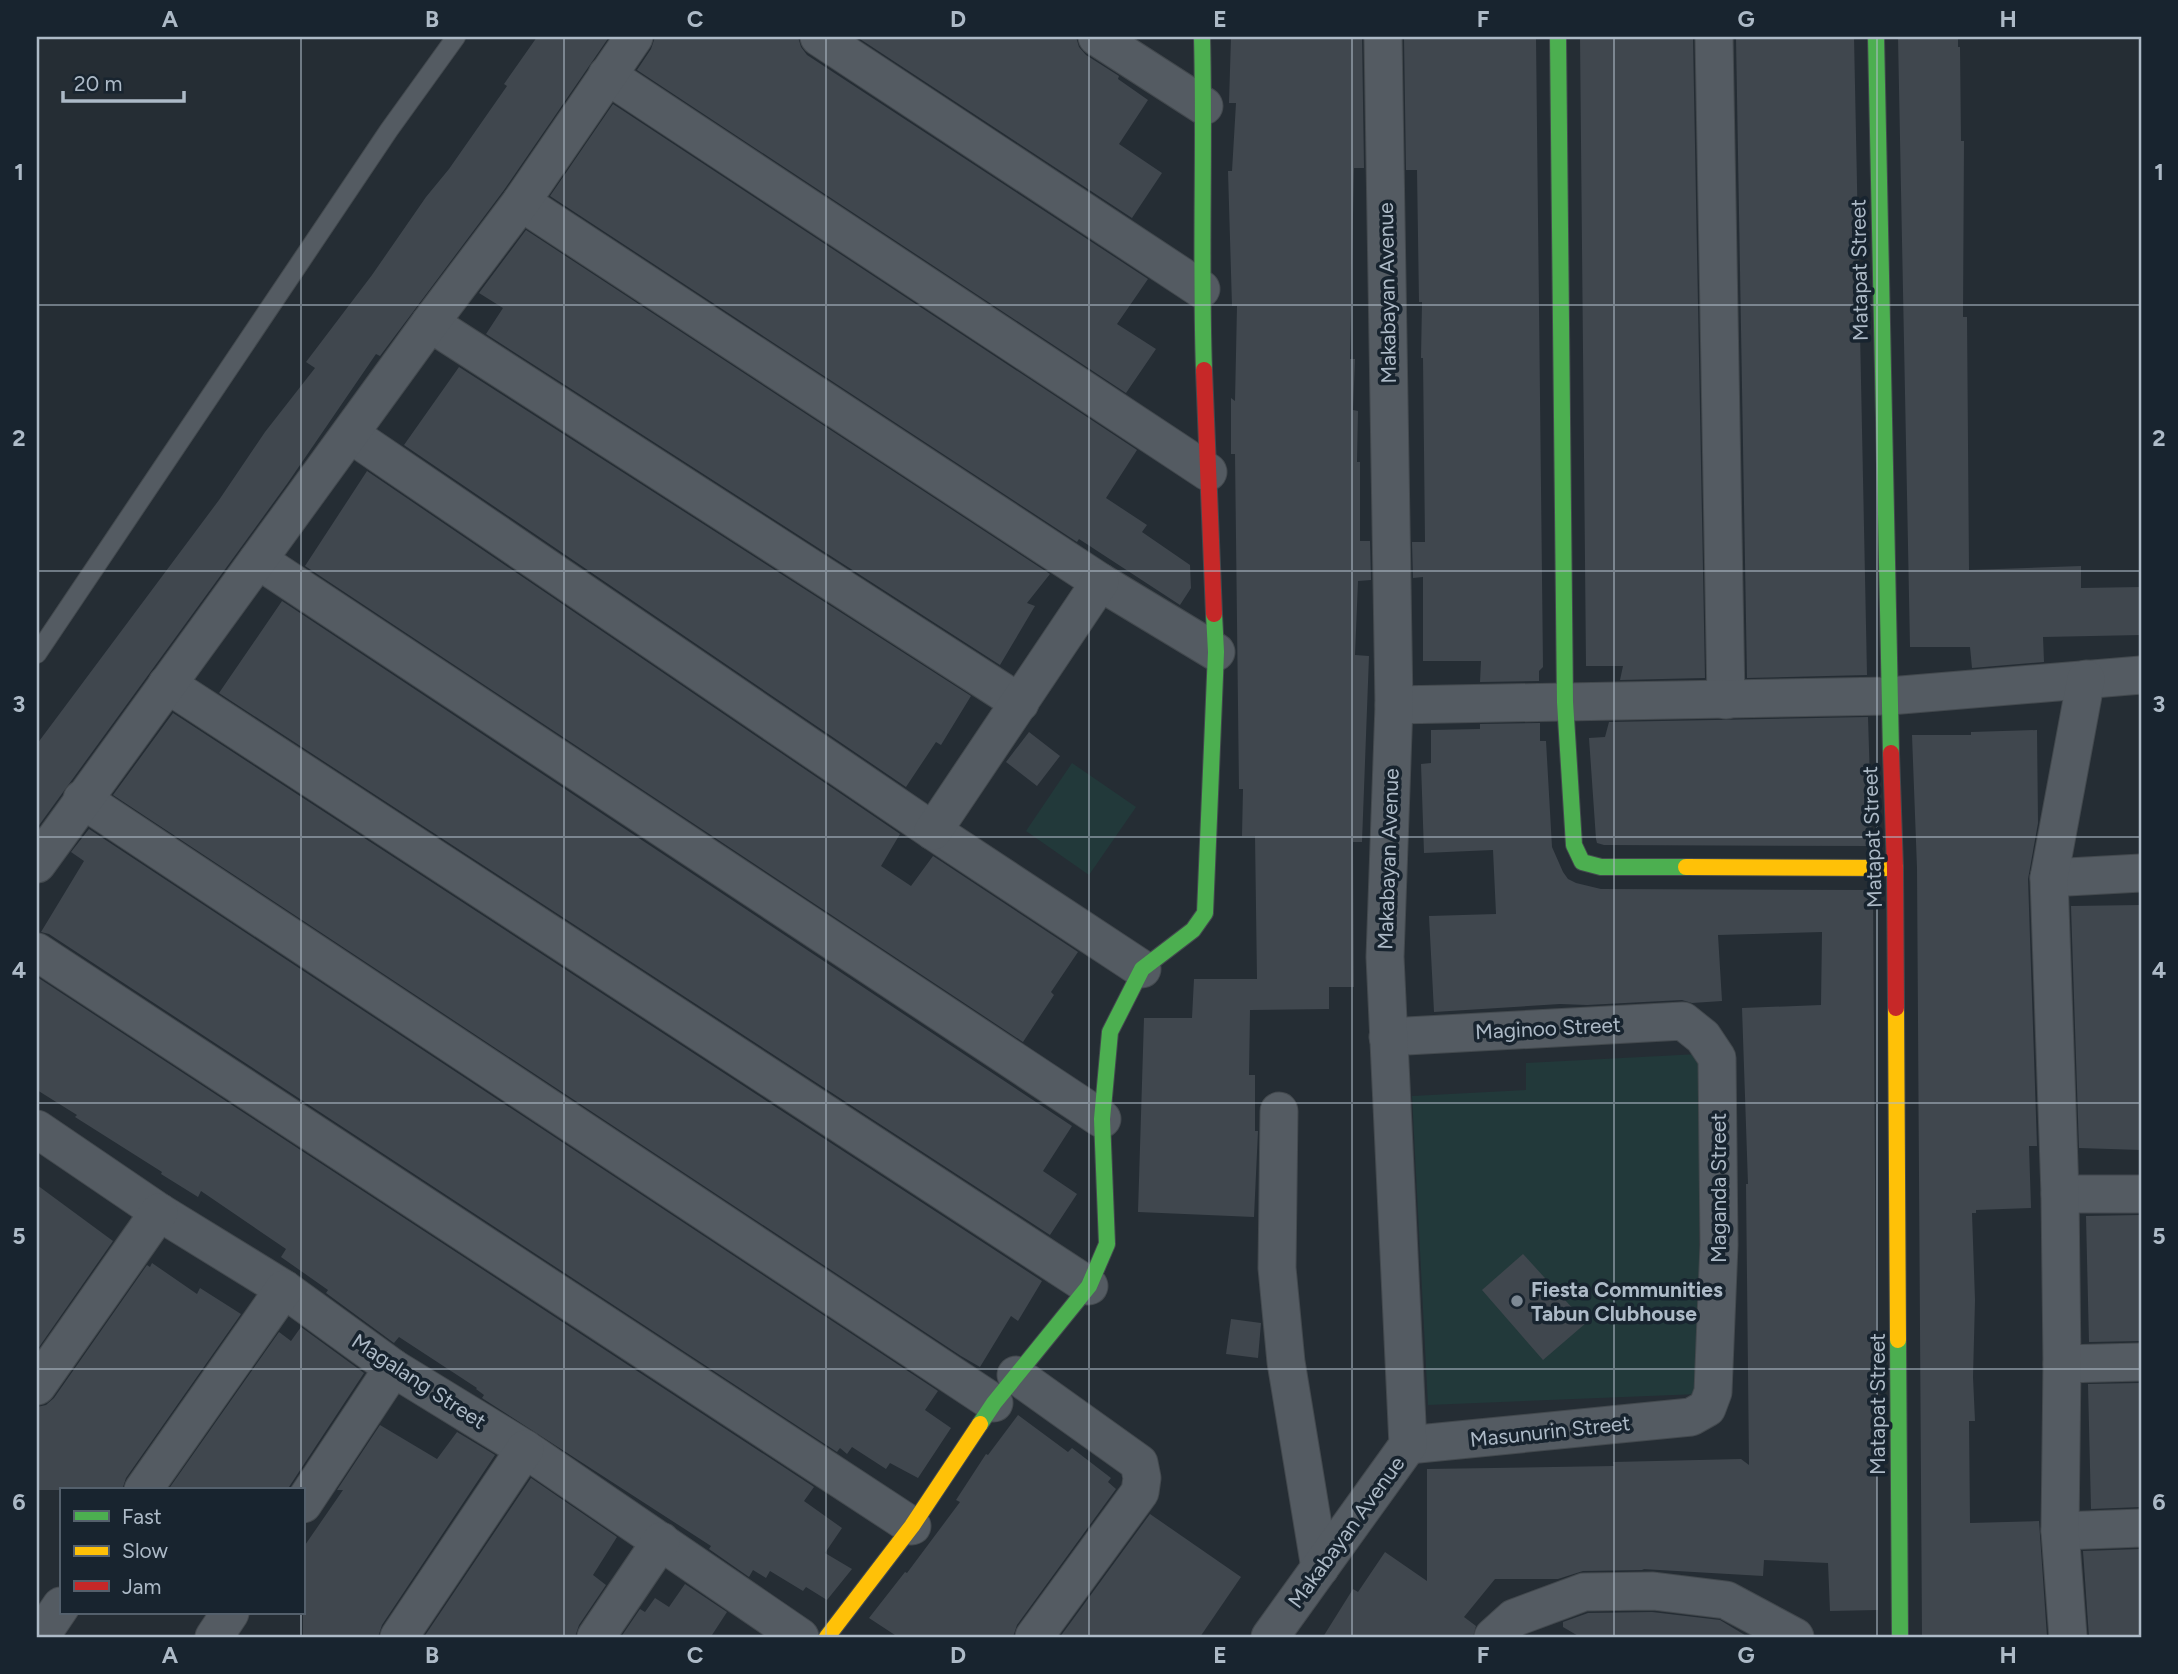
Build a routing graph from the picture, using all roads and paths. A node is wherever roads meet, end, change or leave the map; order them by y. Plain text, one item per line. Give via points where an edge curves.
1 (456, 37) edge
2 (634, 37) edge
3 (819, 37) edge
4 (1097, 37) edge
5 (1202, 37) edge
6 (1384, 37) edge
7 (1558, 37) edge
8 (1714, 37) edge
9 (1876, 37) edge
10 (607, 75) junction
11 (1204, 106) junction
12 (520, 201) junction
13 (1201, 289) junction
14 (430, 323) junction
15 (350, 434) junction
16 (1208, 472) junction
17 (258, 560) junction
18 (1100, 582) junction
19 (1216, 652) junction
20 (37, 654) edge
21 (2141, 675) edge
22 (2086, 679) junction
23 (167, 684) junction
24 (1889, 696) junction
25 (1726, 699) junction
26 (1565, 702) junction
27 (1020, 703) junction
28 (1394, 705) junction
29 (82, 799) junction
30 (933, 831) junction
31 (37, 864) edge
32 (1895, 868) junction
33 (2141, 873) edge
34 (2049, 878) junction
35 (37, 952) edge
36 (1142, 969) junction
37 (1388, 1037) junction
38 (1703, 1037) joint
39 (1279, 1111) dead end
40 (1102, 1119) junction
41 (37, 1129) edge
42 (2060, 1194) junction
43 (2141, 1194) edge
44 (159, 1212) junction
45 (1089, 1286) junction
46 (284, 1289) junction
47 (2141, 1362) edge
48 (2062, 1364) junction
49 (393, 1368) junction
50 (1016, 1375) junction
51 (37, 1386) edge
52 (994, 1403) junction
53 (1691, 1417) joint
54 (1408, 1445) junction
55 (525, 1449) junction
56 (144, 1488) edge
57 (304, 1502) edge
58 (912, 1526) junction
59 (2141, 1528) edge
60 (2060, 1531) junction
61 (661, 1541) junction
62 (1320, 1568) junction
63 (60, 1607) edge
64 (229, 1614) edge
65 (1517, 1631) edge
66 (40, 1637) edge
67 (214, 1637) edge
68 (399, 1637) edge
69 (596, 1637) edge
70 (800, 1637) edge
71 (827, 1637) edge
72 (1034, 1637) edge
73 (1270, 1637) edge
74 (1795, 1637) edge
75 (1900, 1637) edge
76 (2068, 1637) edge

1 - 20 lane
2 - 10 street
3 - 13 street
4 - 11 street
5 - 11 street
6 - 28 street, Makabayan Avenue
7 - 26 street
8 - 25 street
9 - 24 street, Matapat Street
10 - 12 street
10 - 16 street
11 - 13 street
12 - 14 street
12 - 18 street
13 - 16 street
14 - 15 street
14 - 27 street
15 - 17 street
15 - 30 street
16 - 19 street
17 - 23 street
17 - 40 street
18 - 19 street
18 - 27 street
19 - 36 street via 1205,913 1193,930
21 - 22 street
22 - 24 street
22 - 34 street
23 - 29 street
23 - 45 street
24 - 25 street
24 - 32 street, Matapat Street
25 - 26 street
26 - 28 street
26 - 32 street via 1574,845 1582,862 1601,867
27 - 30 street
28 - 37 street, Makabayan Avenue via 1385,957
29 - 31 street
29 - 52 street
30 - 36 street
32 - 75 street, Matapat Street
33 - 34 street
34 - 42 street
35 - 58 street
36 - 40 street via 1110,1032
37 - 38 street, Maginoo Street via 1684,1021
37 - 54 street, Makabayan Avenue
38 - 53 street, Maganda Street via 1717,1058 1719,1245 1713,1392 1707,1409
39 - 62 street via 1278,1268 1286,1362
40 - 45 street via 1107,1244
41 - 44 street, Magalang Street
42 - 43 street
42 - 48 street
44 - 46 street, Magalang Street
44 - 51 street
45 - 50 street
46 - 49 street, Magalang Street
46 - 56 street
47 - 48 street
48 - 60 street
49 - 55 street, Magalang Street
49 - 57 street
50 - 52 street
50 - 72 street via 1139,1463 1142,1478 1140,1492
52 - 58 street
53 - 54 street, Masunurin Street
54 - 62 street, Makabayan Avenue
55 - 61 street, Magalang Street
55 - 68 street
58 - 71 street
59 - 60 street
60 - 76 street
61 - 69 street
61 - 70 street, Magalang Street
62 - 73 street, Makabayan Avenue
63 - 66 street
64 - 67 street
65 - 74 street via 1584,1592 1653,1591 1726,1600

